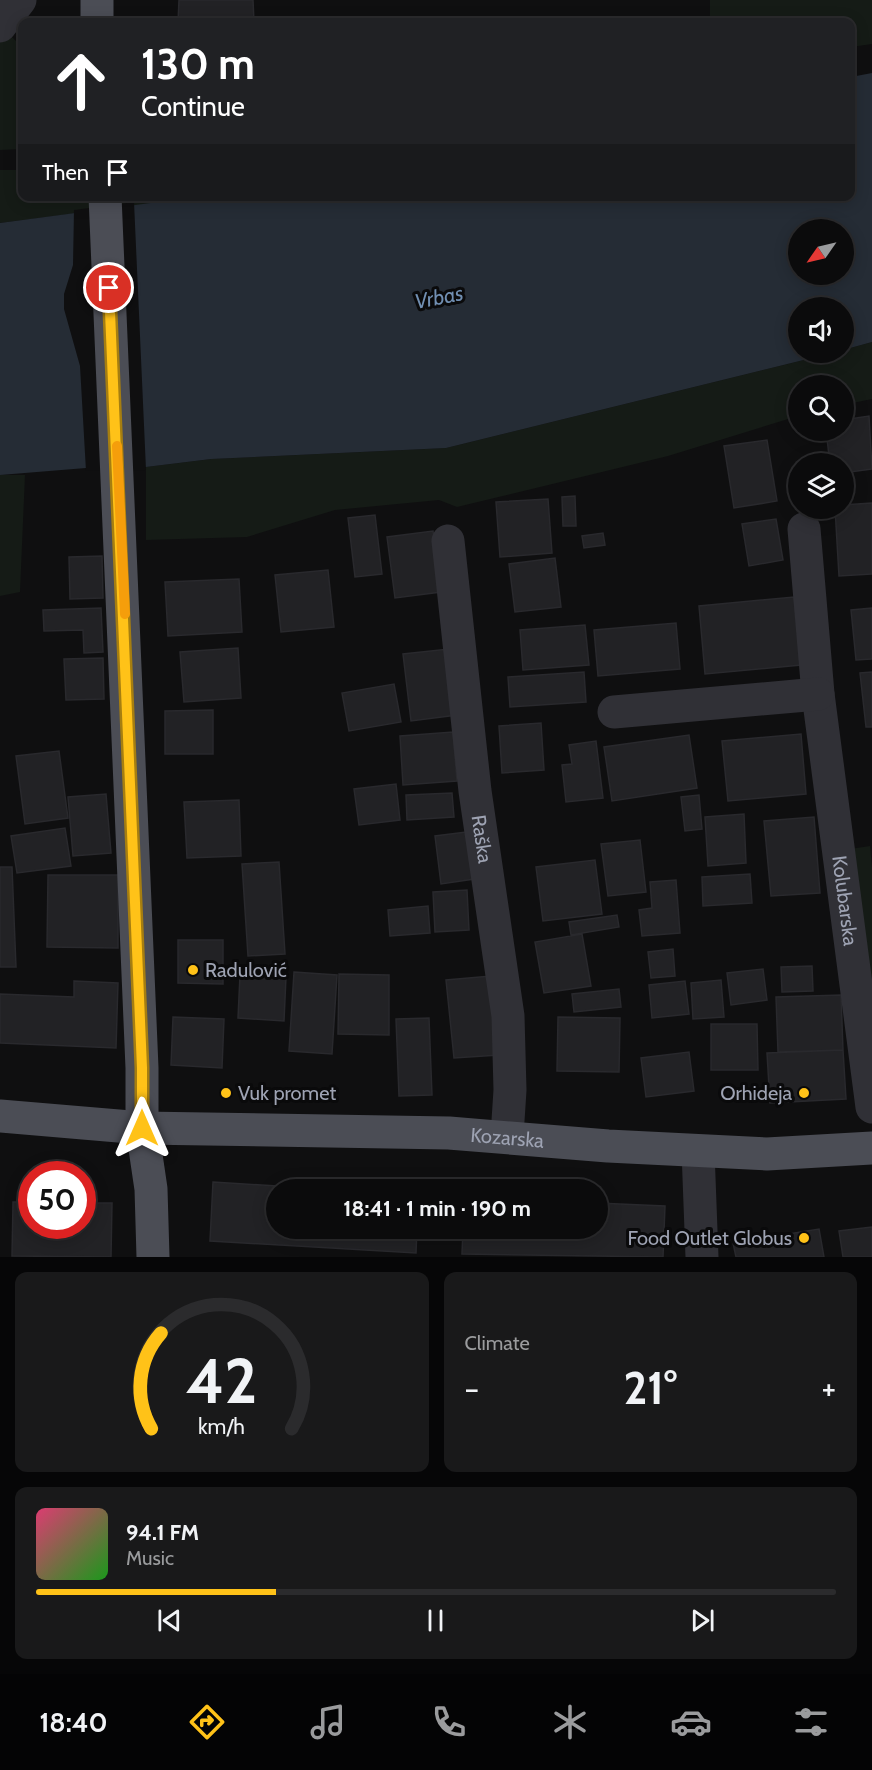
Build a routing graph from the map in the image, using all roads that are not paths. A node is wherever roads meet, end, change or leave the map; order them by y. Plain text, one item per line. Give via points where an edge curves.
1 (20, 0) edge
2 (97, 0) edge
3 (97, 18) edge
4 (0, 26) edge
5 (105, 201) edge
6 (804, 529) dead end
7 (448, 542) dead end
8 (818, 694) junction
9 (614, 712) dead end
10 (872, 1107) edge
11 (0, 1116) edge
12 (142, 1128) junction
13 (507, 1137) junction
14 (872, 1148) edge
15 (698, 1151) junction
16 (153, 1257) edge
17 (702, 1257) edge

1 - 4 street
2 - 3 main road
5 - 12 main road via 122,540
6 - 8 street, Kolubarska
7 - 13 street, Raška via 475,791 508,1016
8 - 9 street
8 - 10 street, Kolubarska
11 - 12 main road, Kozarska
12 - 13 main road, Kozarska
12 - 16 main road via 151,1189
13 - 15 main road, Kozarska
14 - 15 main road, Kozarska via 767,1154
15 - 17 street

